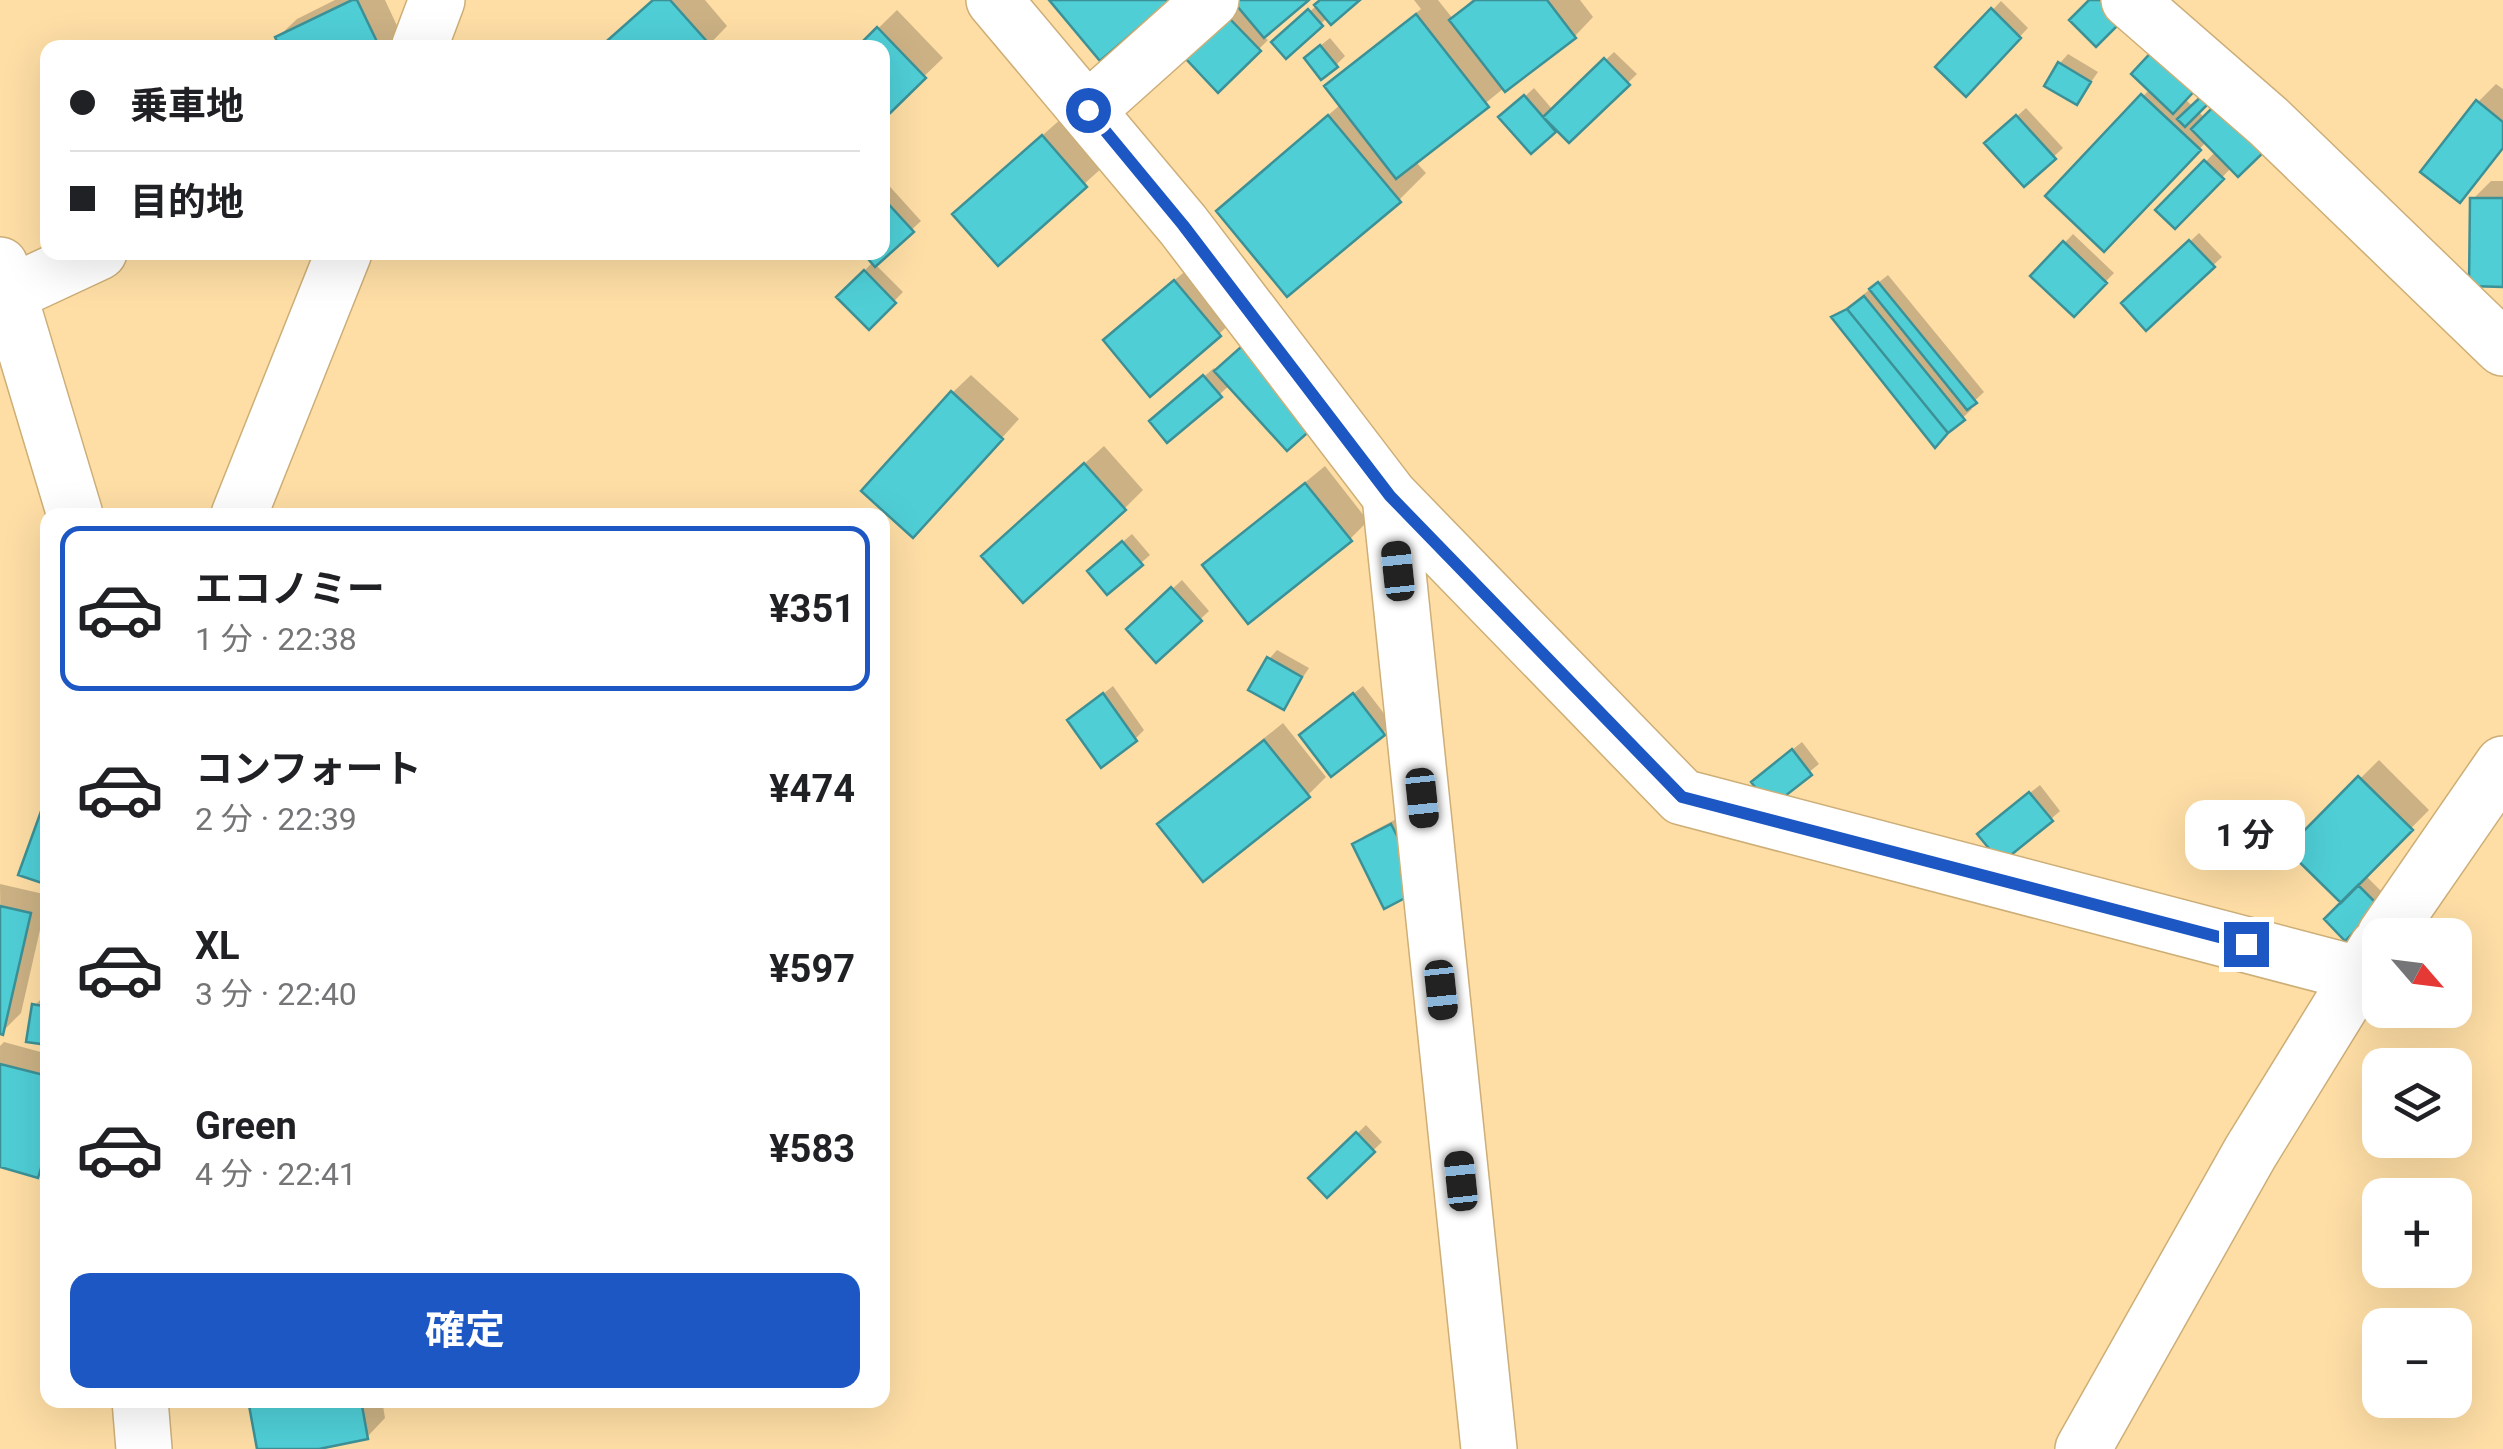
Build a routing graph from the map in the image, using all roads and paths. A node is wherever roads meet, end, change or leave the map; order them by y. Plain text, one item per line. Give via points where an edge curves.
1 (437, 0) edge
2 (994, 0) edge
3 (1211, 0) edge
4 (2129, 0) edge
5 (423, 40) edge
6 (1088, 110) junction
7 (77, 260) edge
8 (341, 260) edge
9 (4, 287) edge
10 (2503, 348) edge
11 (1390, 496) junction
12 (73, 508) edge
13 (242, 508) edge
14 (2503, 764) edge
15 (2396, 918) edge
16 (2362, 947) edge
17 (2362, 970) edge
18 (141, 1408) edge
19 (144, 1449) edge
20 (1488, 1449) edge
21 (2083, 1449) edge

1 - 5 street
2 - 6 street
3 - 6 street
4 - 10 street via 2268,122
6 - 11 street
7 - 9 street
8 - 13 street
9 - 12 street
11 - 16 street via 1682,797
11 - 20 street
14 - 15 street
17 - 21 street
18 - 19 street

